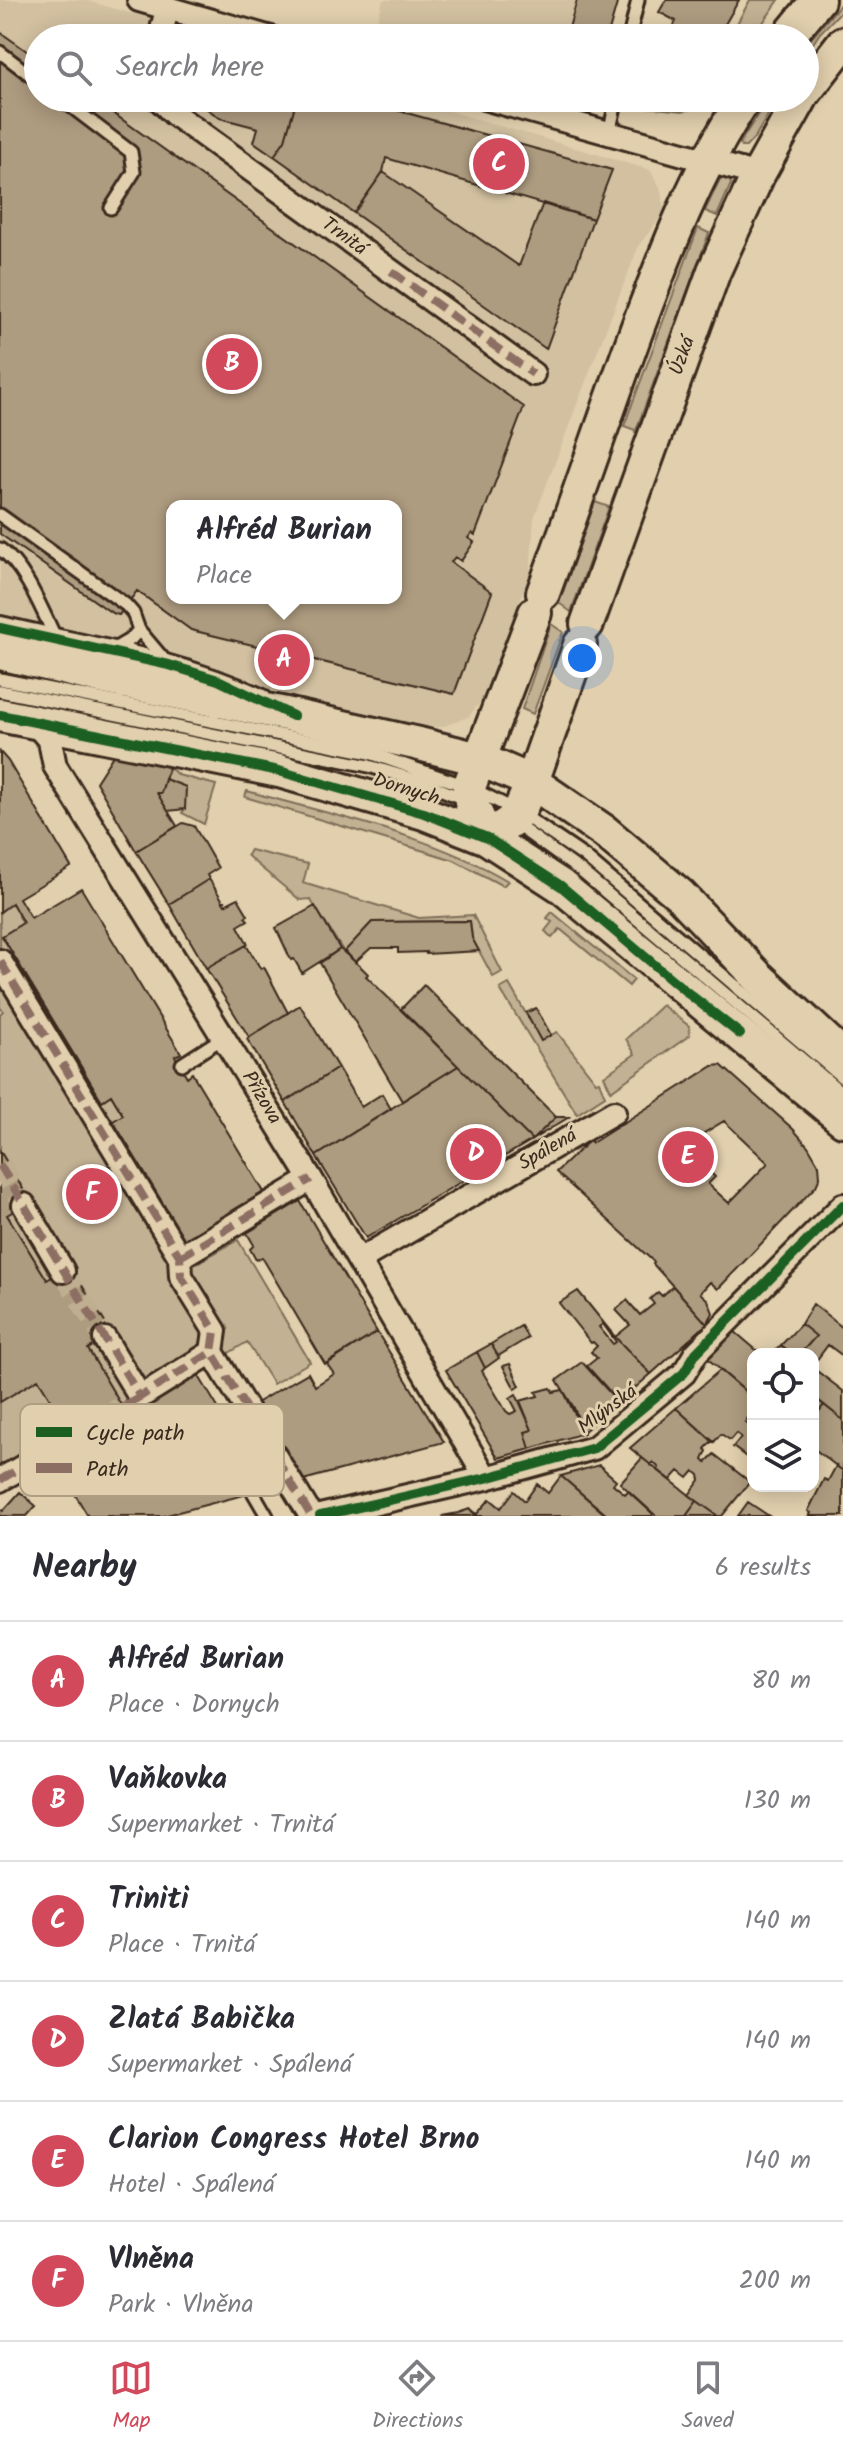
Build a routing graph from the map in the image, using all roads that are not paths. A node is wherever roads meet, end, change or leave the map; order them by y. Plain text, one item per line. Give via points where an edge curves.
1 (139, 0) edge
2 (638, 0) edge
3 (818, 0) edge
4 (167, 9) junction
5 (163, 24) edge
6 (221, 24) edge
7 (632, 24) edge
8 (798, 24) edge
9 (843, 43) edge
10 (0, 52) edge
11 (24, 70) edge
12 (819, 74) edge
13 (78, 112) edge
14 (172, 112) edge
15 (534, 112) edge
16 (614, 112) edge
17 (737, 112) edge
18 (793, 112) edge
19 (609, 133) junction
20 (707, 161) junction
21 (758, 175) junction
22 (111, 208) dead end
23 (533, 374) dead end
24 (0, 515) edge
25 (0, 549) edge
26 (0, 628) edge
27 (139, 630) junction
28 (57, 641) junction
29 (108, 652) junction
30 (0, 653) edge
31 (169, 665) junction
32 (0, 679) edge
33 (0, 691) edge
34 (0, 715) edge
35 (293, 716) junction
36 (33, 721) junction
37 (532, 782) junction
38 (473, 783) junction
39 (506, 823) junction
40 (0, 961) edge
41 (224, 1037) junction
42 (843, 1056) edge
43 (182, 1064) dead end
44 (843, 1078) edge
45 (843, 1094) edge
46 (614, 1112) dead end
47 (843, 1120) edge
48 (311, 1179) junction
49 (24, 1205) tunnel mouth
50 (843, 1205) edge
51 (180, 1257) junction
52 (359, 1260) junction
53 (63, 1271) tunnel mouth
54 (105, 1339) tunnel mouth
55 (212, 1352) junction
56 (243, 1404) edge
57 (20, 1468) edge
58 (284, 1471) edge
59 (486, 1478) junction
60 (0, 1480) edge
61 (255, 1496) edge
62 (267, 1516) edge
63 (311, 1516) edge
64 (320, 1516) edge

1 - 4 street
2 - 7 lane
3 - 8 main road
4 - 5 street
4 - 6 street
9 - 12 main road
10 - 11 lane
13 - 22 lane via 131,152 134,172
14 - 23 street, Trnitá
15 - 19 street
16 - 19 lane
17 - 20 main road
18 - 21 main road, Úzká
19 - 20 street
20 - 21 street
20 - 38 main road via 657,275
21 - 37 main road, Úzká via 714,271
24 - 27 lane via 126,605
25 - 28 lane via 30,587
26 - 28 street
27 - 29 lane
27 - 31 lane
28 - 29 street
29 - 31 street
30 - 35 main road
31 - 35 street via 218,680
32 - 38 lane via 370,753
33 - 38 lane via 369,766 428,784
34 - 36 main road, Dornych
35 - 38 main road
36 - 39 main road, Dornych via 279,771 424,813
36 - 41 street, Přízova via 50,741 55,766
37 - 38 main road
37 - 39 main road, Úzká
37 - 42 main road via 605,832 680,895
38 - 39 main road
39 - 44 lane via 591,862
39 - 45 lane via 582,872
39 - 47 main road, Dornych via 561,886
40 - 51 street
41 - 43 lane
41 - 48 street, Přízova
46 - 52 street, Spálená
48 - 51 street
48 - 52 street, Přízova
49 - 53 street
50 - 59 street, Mlýnská via 696,1353 684,1373 594,1448
51 - 55 street via 181,1276 215,1331
52 - 59 street, Přízova
54 - 55 street via 131,1402
55 - 56 street
57 - 60 street
58 - 63 street
59 - 64 street, Mlýnská
61 - 62 lane

